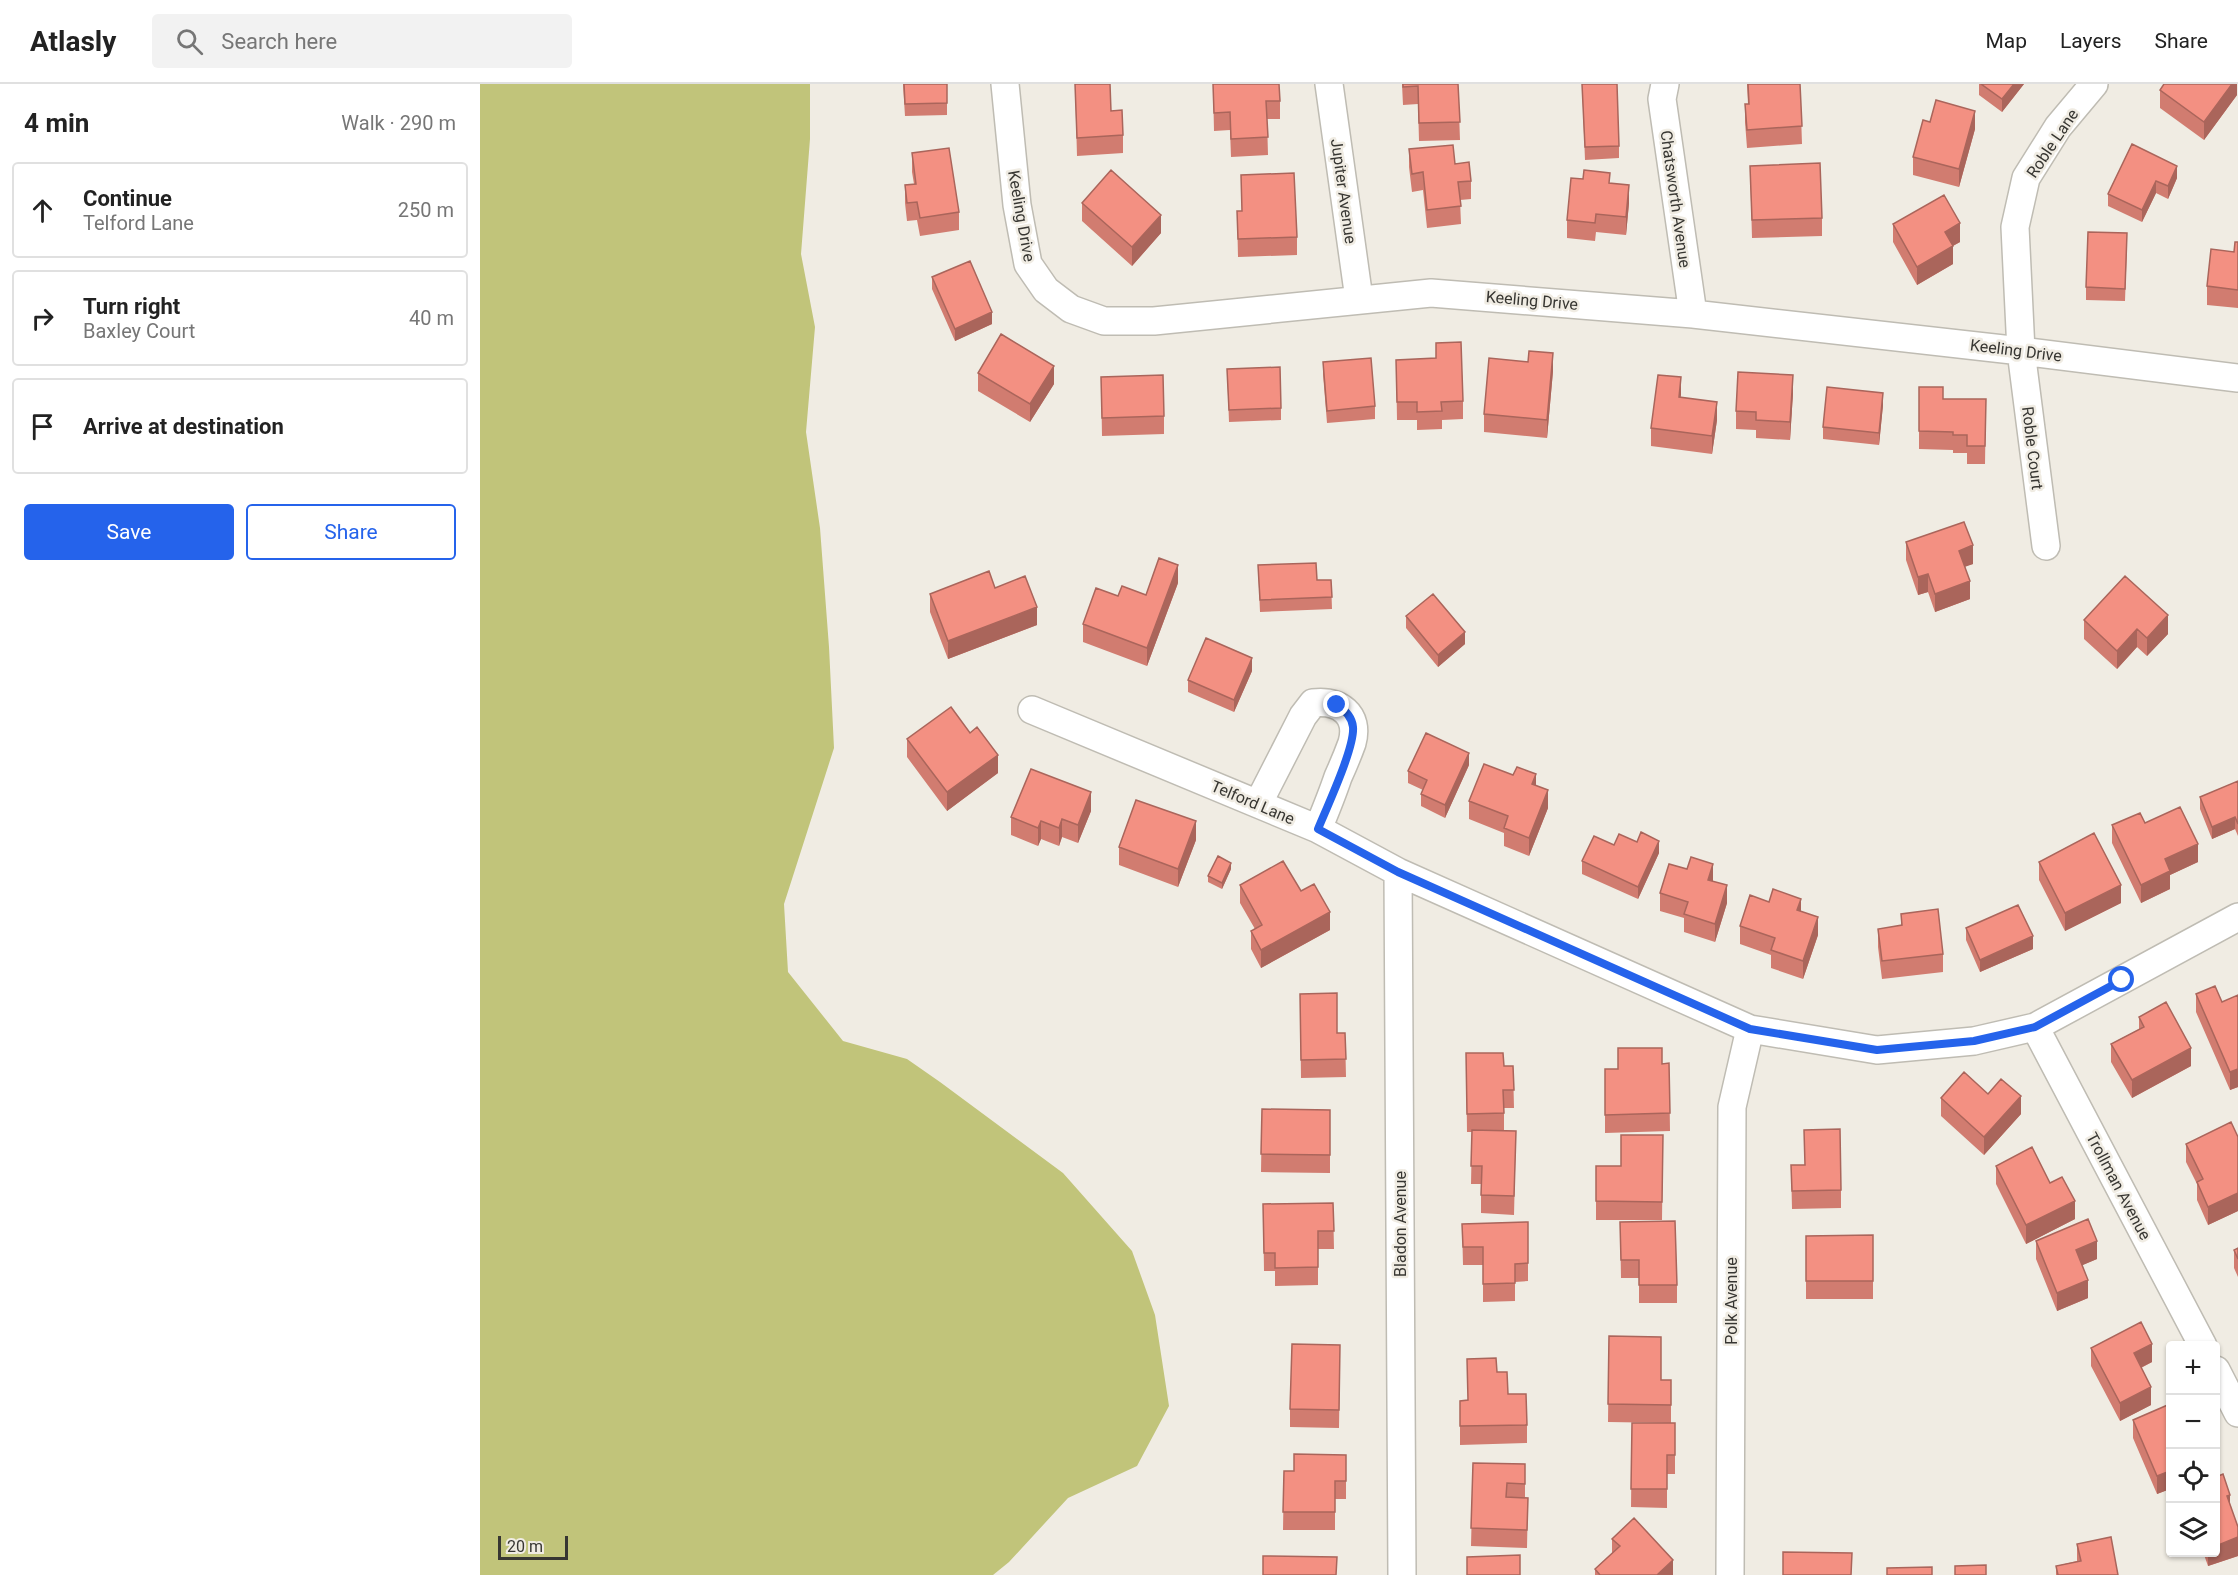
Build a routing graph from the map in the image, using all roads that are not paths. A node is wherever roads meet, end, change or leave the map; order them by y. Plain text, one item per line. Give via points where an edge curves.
1 (1005, 84) edge
2 (1329, 84) edge
3 (1665, 84) edge
4 (2094, 84) edge
5 (1359, 299) junction
6 (1693, 314) junction
7 (2021, 351) junction
8 (2238, 378) edge
9 (2046, 546) dead end
10 (1032, 710) dead end
11 (1258, 804) junction
12 (1318, 829) junction
13 (1398, 872) junction
14 (2238, 917) edge
15 (2035, 1027) junction
16 (1750, 1029) junction
17 (2200, 1341) edge
18 (2220, 1378) edge
19 (2238, 1413) edge
20 (1402, 1575) edge
21 (1730, 1575) edge

1 - 5 street, Keeling Drive via 1017,205 1028,264 1046,290 1071,309 1104,321 1154,321
2 - 5 street, Jupiter Avenue
3 - 6 street, Chatsworth Avenue via 1662,99
4 - 7 street, Roble Lane via 2058,127 2026,178 2014,227
5 - 6 street, Keeling Drive via 1431,292
6 - 7 street, Keeling Drive
7 - 8 street, Keeling Drive
7 - 9 street, Roble Court
10 - 11 street, Telford Lane
11 - 12 street, Telford Lane
11 - 12 street via 1313,703 1337,705 1347,711 1353,725 1352,741
12 - 13 street, Telford Lane
13 - 16 street, Telford Lane
13 - 20 street, Bladon Avenue
14 - 15 street, Telford Lane
15 - 16 street, Telford Lane via 1974,1041 1877,1050
15 - 17 street, Trollman Avenue
16 - 21 street, Polk Avenue via 1732,1107
18 - 19 street

